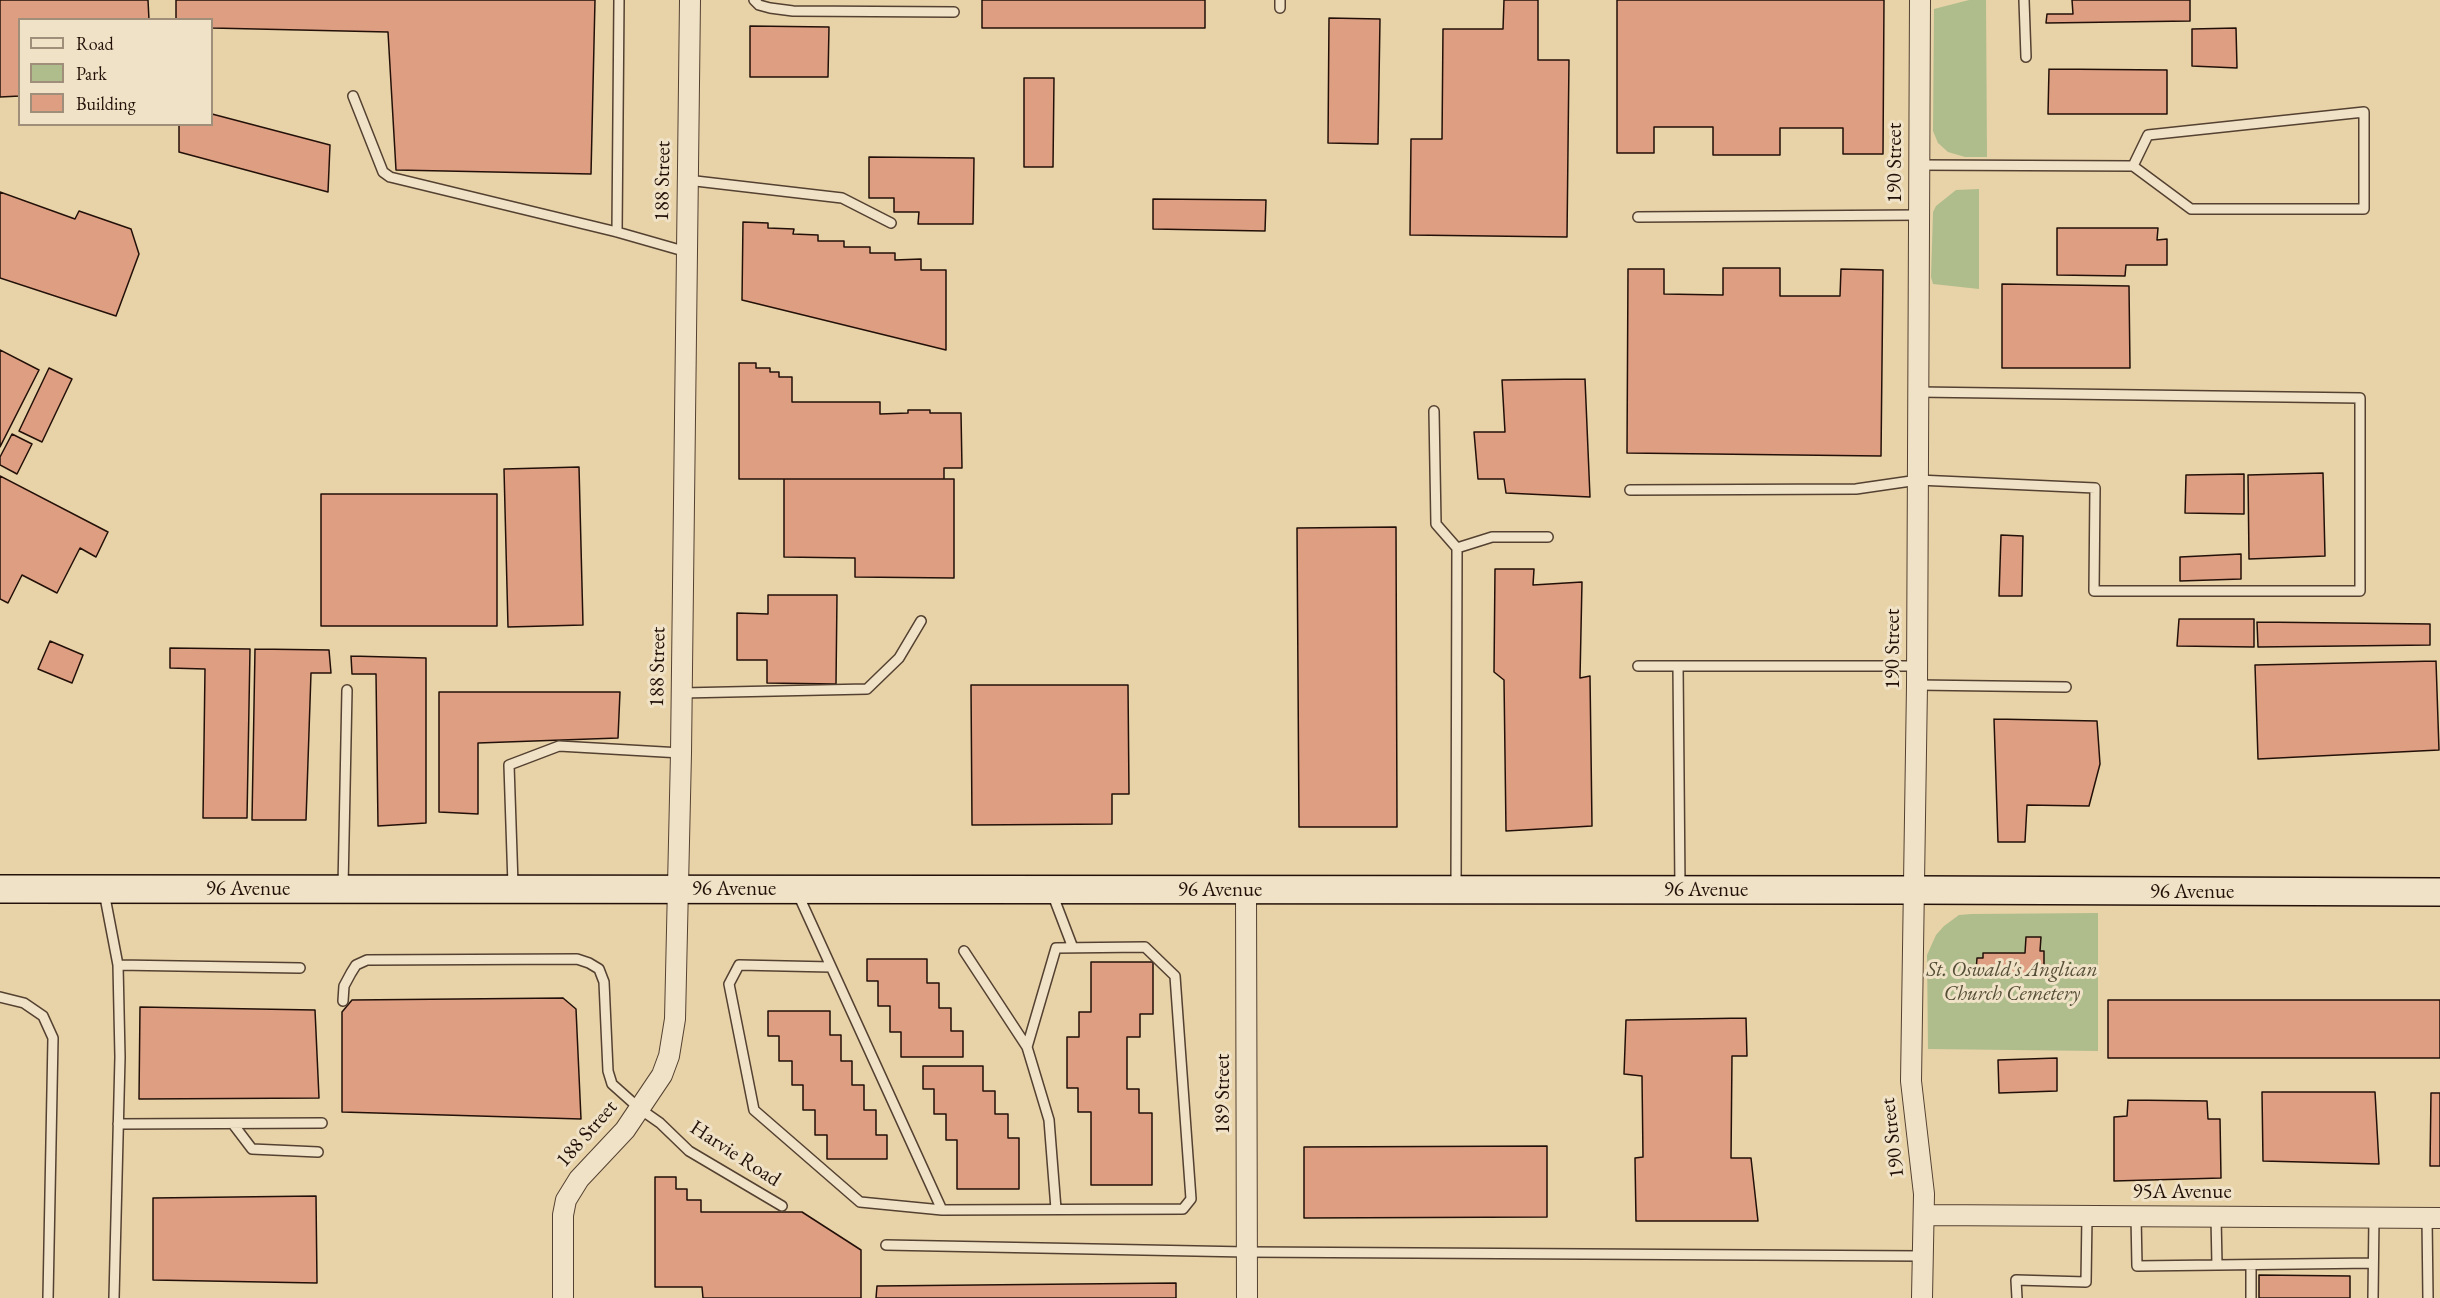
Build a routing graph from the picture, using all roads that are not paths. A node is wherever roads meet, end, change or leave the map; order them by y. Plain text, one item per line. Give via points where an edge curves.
1 (618, 0) edge
2 (690, 0) edge
3 (754, 0) edge
4 (921, 0) edge
5 (1920, 0) edge
6 (2024, 0) edge
7 (920, 12) junction
8 (954, 12) dead end
9 (2026, 57) dead end
10 (353, 96) dead end
11 (1919, 165) junction
12 (2133, 166) junction
13 (687, 180) junction
14 (1919, 215) junction
15 (1638, 217) dead end
16 (891, 222) dead end
17 (617, 232) junction
18 (687, 252) junction
19 (1918, 392) junction
20 (1434, 411) dead end
21 (1918, 480) junction
22 (1630, 490) dead end
23 (1548, 537) dead end
24 (1457, 548) junction
25 (921, 621) dead end
26 (1638, 666) dead end
27 (1678, 666) junction
28 (1917, 675) junction
29 (2066, 687) dead end
30 (347, 690) dead end
31 (682, 693) junction
32 (681, 753) junction
33 (0, 889) edge
34 (343, 889) junction
35 (679, 889) junction
36 (104, 890) junction
37 (796, 890) junction
38 (1246, 890) junction
39 (1915, 890) junction
40 (513, 891) junction
41 (1052, 891) junction
42 (1456, 891) junction
43 (1680, 891) junction
44 (2440, 892) edge
45 (1073, 948) junction
46 (964, 951) dead end
47 (118, 965) junction
48 (831, 967) junction
49 (300, 968) dead end
50 (0, 997) edge
51 (344, 1001) dead end
52 (1027, 1047) junction
53 (640, 1109) junction
54 (322, 1123) dead end
55 (118, 1124) junction
56 (233, 1124) junction
57 (318, 1152) dead end
58 (782, 1206) dead end
59 (1056, 1209) junction
60 (942, 1210) junction
61 (1924, 1215) junction
62 (2087, 1216) junction
63 (2136, 1216) junction
64 (2216, 1217) junction
65 (2374, 1217) junction
66 (2434, 1218) edge
67 (886, 1245) dead end
68 (1247, 1252) junction
69 (1922, 1256) junction
70 (2373, 1263) junction
71 (2251, 1264) junction
72 (2217, 1265) junction
73 (48, 1298) edge
74 (114, 1298) edge
75 (563, 1298) edge
76 (1247, 1298) edge
77 (1922, 1298) edge
78 (2017, 1298) edge
79 (2251, 1298) edge
80 (2373, 1298) edge
81 (2428, 1298) edge

1 - 17 lane
2 - 13 street, 188 Street
3 - 7 lane via 759,5 793,11
4 - 7 lane
5 - 11 street, 190 Street
6 - 9 lane
7 - 8 lane
10 - 17 lane via 383,172 390,177
11 - 12 lane
11 - 14 street, 190 Street
12 - 12 lane via 2191,209 2364,209 2364,112 2148,135
13 - 16 lane via 842,198
13 - 18 street, 188 Street
14 - 15 lane
14 - 19 street, 190 Street
17 - 18 lane
18 - 31 street, 188 Street
19 - 21 street, 190 Street
19 - 21 lane via 2360,398 2360,591 2094,591 2095,488
20 - 24 lane via 1436,524
21 - 22 lane via 1856,489
21 - 28 street, 190 Street
23 - 24 lane via 1492,537
24 - 42 lane
25 - 31 lane via 898,658 867,689
26 - 27 lane
27 - 28 lane
27 - 43 lane
28 - 29 lane
28 - 39 street, 190 Street
30 - 34 lane
31 - 32 street, 188 Street
32 - 35 street, 188 Street
32 - 40 lane via 559,746 509,765
33 - 36 main road, 96 Avenue
34 - 36 main road, 96 Avenue
34 - 40 main road, 96 Avenue
35 - 37 main road, 96 Avenue
35 - 40 main road, 96 Avenue
35 - 53 street, 188 Street via 672,1044 665,1070
36 - 47 lane
37 - 41 main road, 96 Avenue
37 - 48 lane
38 - 41 main road, 96 Avenue
38 - 42 main road, 96 Avenue
38 - 68 street, 189 Street
39 - 43 main road, 96 Avenue
39 - 44 main road, 96 Avenue
39 - 61 street, 190 Street via 1911,1081
41 - 45 lane
42 - 43 main road, 96 Avenue
45 - 52 lane via 1056,948
45 - 59 lane via 1145,947 1175,976 1191,1199 1183,1209
46 - 52 lane
47 - 49 lane
47 - 55 lane
48 - 60 lane
48 - 60 lane via 739,965 729,984 753,1110 860,1202
50 - 73 lane via 24,1003 44,1016 53,1038
51 - 53 lane, Harvie Road via 344,986 351,973 356,965 367,960 577,959 598,969 604,982 612,1084
52 - 59 lane via 1049,1120
53 - 58 lane, Harvie Road via 689,1151
53 - 75 street, 188 Street via 579,1179 566,1200
54 - 56 lane
55 - 56 lane
55 - 74 lane
56 - 57 lane via 252,1149
59 - 60 lane
61 - 62 street, 95A Avenue
61 - 69 street, 190 Street
62 - 63 street, 95A Avenue
62 - 78 lane via 2086,1282 2016,1280
63 - 64 street, 95A Avenue
63 - 72 lane via 2137,1266
64 - 65 street, 95A Avenue
64 - 72 lane
65 - 66 street, 95A Avenue
65 - 70 lane
66 - 81 lane
67 - 68 lane
68 - 69 lane
68 - 76 street, 189 Street
69 - 77 street, 190 Street
70 - 71 lane
70 - 80 lane
71 - 72 lane
71 - 79 lane

